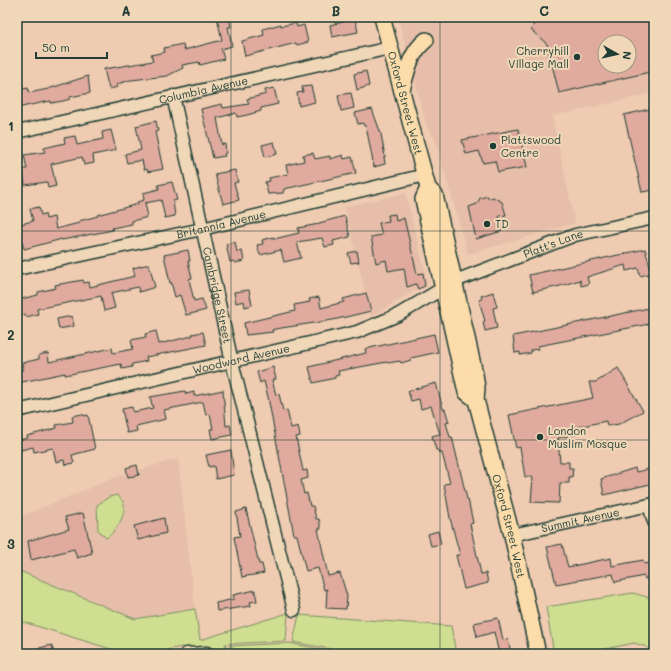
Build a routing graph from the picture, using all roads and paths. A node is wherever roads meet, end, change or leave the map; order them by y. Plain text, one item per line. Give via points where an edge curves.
1 (382, 17) edge
2 (426, 40) dead end
3 (390, 48) junction
4 (402, 90) junction
5 (173, 96) junction
6 (17, 132) edge
7 (426, 182) junction
8 (654, 218) edge
9 (202, 229) junction
10 (17, 269) edge
11 (449, 284) junction
12 (232, 362) junction
13 (17, 411) edge
14 (651, 504) edge
15 (654, 522) edge
16 (512, 535) junction
17 (294, 610) dead end
18 (186, 654) edge
19 (207, 654) edge
20 (538, 654) edge

1 - 3 main road, Oxford Street West
2 - 4 main road via 413,54
3 - 4 main road, Oxford Street West
3 - 5 street, Columbia Avenue
4 - 7 main road, Oxford Street West
5 - 6 street, Columbia Avenue
5 - 9 street, Cambridge Street
7 - 9 street, Britannia Avenue
7 - 11 main road, Oxford Street West via 435,195
8 - 11 street, Platt's Lane via 575,235
9 - 10 street, Britannia Avenue
9 - 12 street, Cambridge Street
11 - 12 street, Woodward Avenue via 398,315 357,332
11 - 16 main road, Oxford Street West via 475,374 476,400
12 - 13 street, Woodward Avenue
12 - 17 street, Cambridge Street
14 - 15 street, Summit Avenue
14 - 16 street, Summit Avenue
16 - 20 main road, Oxford Street West
18 - 19 street

